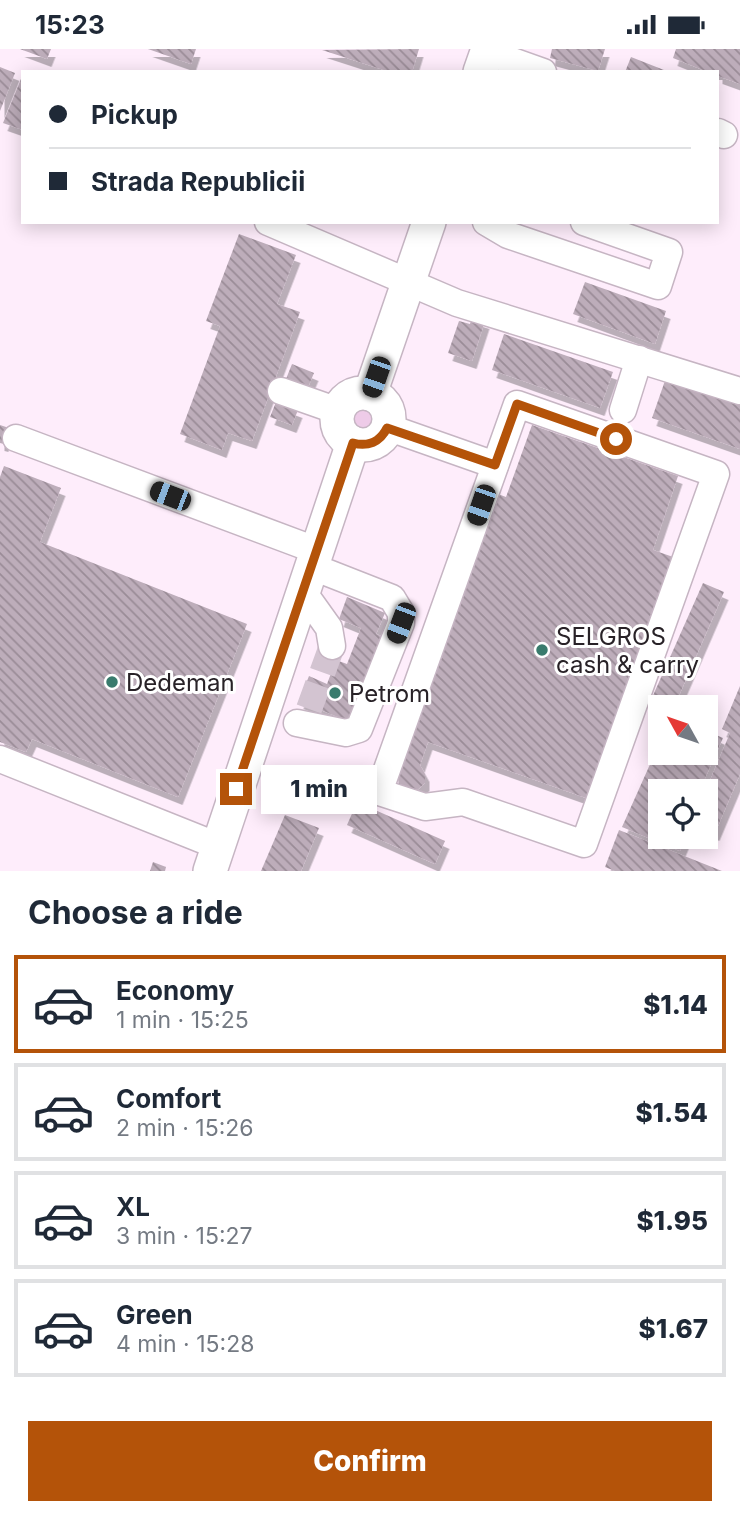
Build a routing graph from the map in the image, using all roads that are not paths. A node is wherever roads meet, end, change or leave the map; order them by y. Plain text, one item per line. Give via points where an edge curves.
1 (485, 58) edge
2 (535, 70) edge
3 (273, 224) edge
4 (428, 224) edge
5 (489, 224) edge
6 (590, 224) edge
7 (410, 282) junction
8 (639, 359) junction
9 (281, 391) dead end
10 (740, 391) edge
11 (370, 394) junction
12 (338, 411) junction
13 (623, 411) dead end
14 (387, 428) junction
15 (16, 438) dead end
16 (353, 443) junction
17 (495, 465) junction
18 (311, 570) junction
19 (332, 646) tunnel mouth
20 (254, 737) junction
21 (0, 759) edge
22 (214, 858) edge

1 - 2 lane
3 - 7 lane
4 - 7 main road
5 - 6 lane via 508,235 658,286 668,252
7 - 8 lane via 457,303
7 - 11 main road
8 - 10 lane
8 - 13 lane
9 - 12 lane
11 - 12 main road via 347,398
11 - 14 main road via 388,411
12 - 16 main road via 341,433
14 - 16 main road via 370,443
14 - 17 lane
15 - 18 lane
16 - 18 main road
17 - 17 lane via 379,792 425,807 463,802 584,844 716,474 517,404
18 - 19 lane
18 - 20 main road
18 - 20 lane via 392,598 401,623 359,729 346,733 303,716
20 - 22 main road
21 - 22 lane

